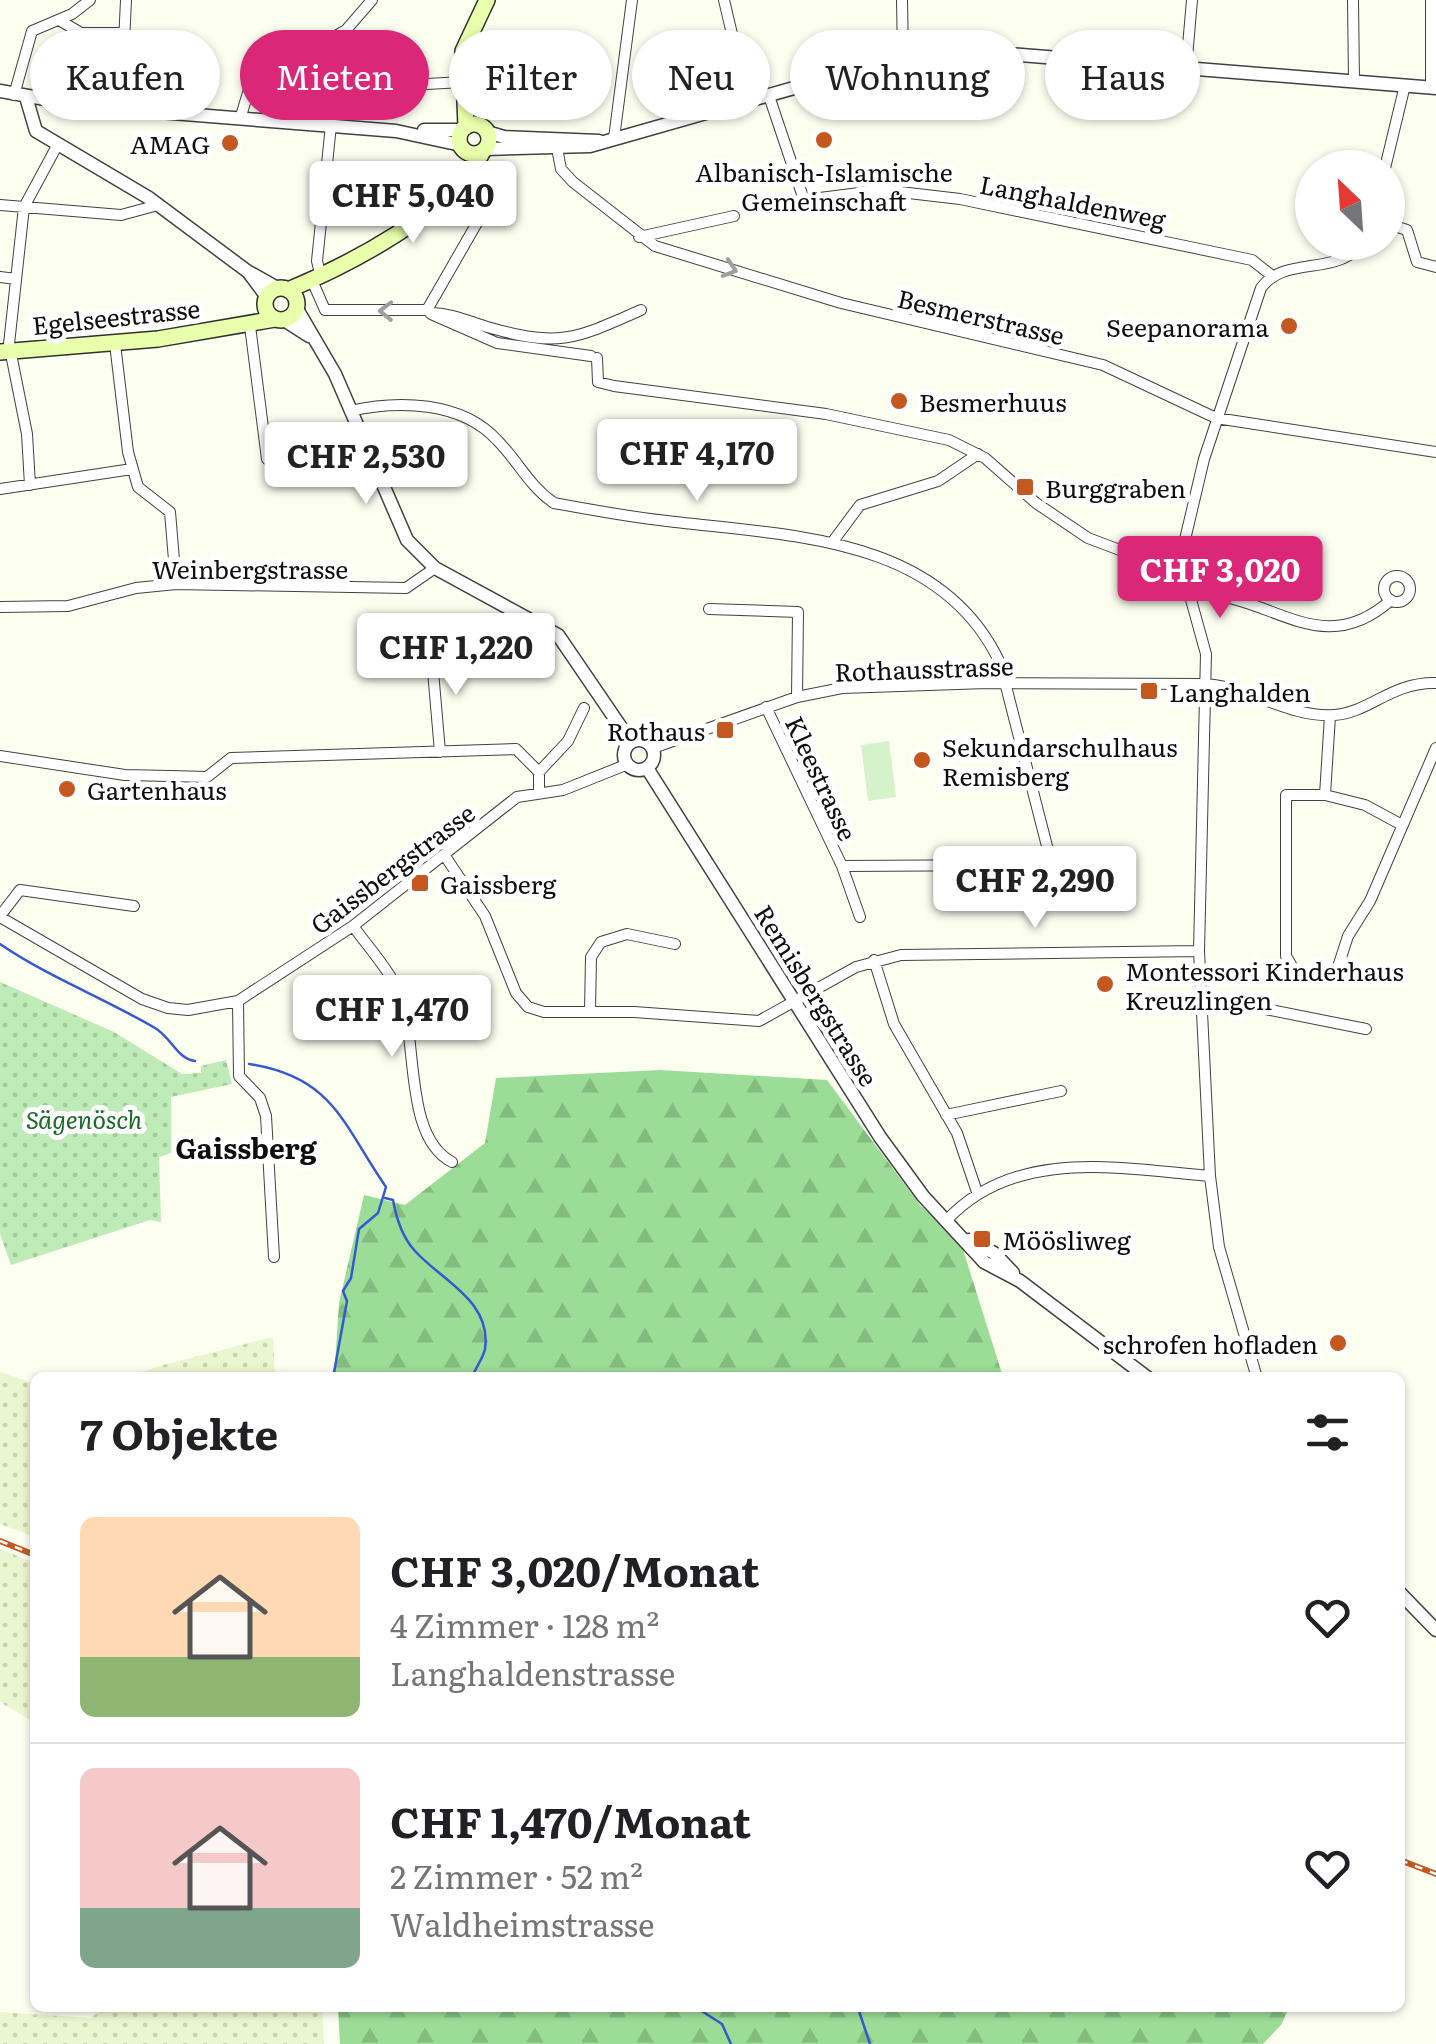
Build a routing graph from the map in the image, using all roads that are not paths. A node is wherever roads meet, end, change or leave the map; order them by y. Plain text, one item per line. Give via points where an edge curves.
1 (90, 0) edge
2 (126, 0) edge
3 (372, 0) edge
4 (487, 0) edge
5 (632, 0) edge
6 (724, 0) edge
7 (902, 0) edge
8 (1192, 0) edge
9 (1352, 0) edge
10 (1432, 0) edge
11 (59, 20) junction
12 (77, 30) edge
13 (124, 30) edge
14 (344, 30) edge
15 (471, 30) edge
16 (731, 30) edge
17 (903, 30) edge
18 (1189, 30) edge
19 (1200, 70) edge
20 (1354, 82) junction
21 (1406, 85) junction
22 (1434, 88) edge
23 (13, 94) edge
24 (770, 99) edge
25 (281, 120) edge
26 (470, 120) edge
27 (679, 120) edge
28 (331, 125) junction
29 (474, 139) junction
30 (606, 139) junction
31 (556, 143) junction
32 (58, 144) junction
33 (1390, 150) edge
34 (466, 174) junction
35 (158, 205) junction
36 (0, 206) edge
37 (24, 207) junction
38 (734, 216) dead end
39 (1405, 229) edge
40 (638, 237) junction
41 (1343, 260) edge
42 (1436, 267) edge
43 (1271, 275) junction
44 (0, 277) edge
45 (16, 279) junction
46 (317, 281) junction
47 (281, 304) junction
48 (640, 310) dead end
49 (428, 312) junction
50 (244, 326) junction
51 (115, 344) junction
52 (4, 352) edge
53 (350, 411) junction
54 (1216, 418) junction
55 (1436, 452) edge
56 (978, 454) junction
57 (267, 458) dead end
58 (132, 469) junction
59 (30, 485) junction
60 (0, 489) edge
61 (834, 540) junction
62 (1183, 564) junction
63 (436, 568) junction
64 (176, 584) junction
65 (1191, 595) junction
66 (1391, 600) dead end
67 (0, 607) edge
68 (709, 609) dead end
69 (431, 648) dead end
70 (1005, 683) junction
71 (1436, 683) edge
72 (1206, 684) junction
73 (797, 697) junction
74 (766, 707) junction
75 (584, 708) dead end
76 (1330, 716) junction
77 (631, 742) junction
78 (653, 748) junction
79 (1436, 748) edge
80 (440, 752) junction
81 (0, 756) edge
82 (628, 764) junction
83 (647, 768) junction
84 (539, 772) junction
85 (1284, 780) dead end
86 (540, 791) junction
87 (1286, 795) junction
88 (1325, 795) junction
89 (1402, 825) junction
90 (445, 856) junction
91 (842, 866) junction
92 (134, 906) dead end
93 (0, 917) edge
94 (860, 917) dead end
95 (353, 926) junction
96 (675, 944) dead end
97 (1199, 952) junction
98 (874, 960) junction
99 (1200, 996) junction
100 (238, 1000) junction
101 (794, 1001) junction
102 (590, 1011) junction
103 (1366, 1029) dead end
104 (1060, 1091) dead end
105 (946, 1115) junction
106 (452, 1162) dead end
107 (1210, 1176) junction
108 (977, 1192) junction
109 (946, 1222) junction
110 (274, 1256) dead end
111 (1140, 1372) edge
112 (1255, 1372) edge
113 (1405, 1598) edge
114 (1436, 1630) edge

1 - 11 street
2 - 13 street
3 - 14 street
4 - 15 main road
5 - 30 street
6 - 16 street
7 - 17 street
8 - 18 street
9 - 20 street
10 - 22 street
11 - 12 street
11 - 23 street via 27,38
19 - 20 street
20 - 21 street
21 - 22 street
21 - 33 street
23 - 32 street via 32,127
24 - 43 street, Langhaldenweg via 801,199 883,190 960,199 1252,260
25 - 28 street
26 - 29 main road
27 - 30 street
28 - 29 street
28 - 46 street
29 - 31 street
29 - 34 main road
30 - 31 street
31 - 40 street, Besmerstrasse via 564,173
32 - 35 street
32 - 37 street
34 - 46 main road, Egelseestrasse via 428,209
34 - 49 street via 489,184 491,200
35 - 37 street via 122,215
35 - 47 street
36 - 37 street
37 - 45 street
38 - 40 street
39 - 42 street via 1416,262
40 -> 54 street, Besmerstrasse via 841,303 1103,366
41 - 43 street
43 - 54 street
44 - 45 street
45 - 52 street
46 - 47 main road, Egelseestrasse
49 -> 46 street via 325,310
47 - 50 main road, Egelseestrasse
47 - 53 street via 326,358
48 - 49 street via 567,340
49 - 56 street via 497,343 594,357 598,382 903,428
50 - 51 main road, Egelseestrasse
50 - 57 street
51 - 52 main road, Egelseestrasse
51 - 58 street
52 - 59 street via 27,434
53 - 61 street via 374,405 455,413 499,441 534,489 554,504
53 - 63 street via 400,530
54 - 55 street, Besmerstrasse
54 - 62 street via 1186,527
56 - 61 street via 938,482 860,505
56 - 62 street via 1088,538
58 - 59 street
58 - 64 street via 142,494 171,515
59 - 60 street
61 - 70 street via 930,580 987,636
62 - 65 street
63 - 64 street, Weinbergstrasse via 406,588
63 - 77 street via 558,635
64 - 67 street, Weinbergstrasse via 68,606
65 - 66 street via 1215,593 1325,630 1349,625
65 - 72 street via 1204,639
68 - 73 street via 798,612
69 - 80 street
70 - 72 street, Rothausstrasse
70 - 73 street, Rothausstrasse via 871,684
70 - 91 street, Kleestrasse via 1046,833 1044,857 1028,865
71 - 76 street via 1397,688
72 - 76 street, Rothausstrasse
72 - 97 street
73 - 74 street, Rothausstrasse
74 - 78 street, Rothausstrasse
74 - 91 street, Kleestrasse
75 - 84 street via 568,741
76 - 88 street
77 - 78 street via 644,740
77 - 82 street via 624,755
78 - 83 street
79 - 89 street
80 - 81 street via 232,758 207,777 125,775
80 - 84 street via 516,750
82 - 83 street
82 - 86 street, Gaissbergstrasse via 563,790
83 - 101 street, Remisbergstrasse
84 - 86 street
85 - 87 street
86 - 90 street, Gaissbergstrasse via 517,796
87 - 88 street
87 - 89 street via 1286,956 1294,970 1325,978 1338,970
88 - 89 street via 1365,804
90 - 95 street, Gaissbergstrasse
90 - 102 street via 485,916 521,1001 544,1012
91 - 94 street, Kleestrasse
92 - 93 street via 20,890
93 - 100 street, Gaissbergstrasse via 142,999 188,1010
95 - 100 street, Gaissbergstrasse
95 - 106 street via 399,993 422,1124 433,1148
96 - 102 street via 627,934 601,942 591,957
97 - 98 street
97 - 99 street
98 - 101 street
98 - 105 street via 894,1024
99 - 103 street
99 - 107 street
100 - 110 street via 239,1076 260,1098 266,1116
101 - 102 street via 759,1021
101 - 109 street, Remisbergstrasse via 901,1168
104 - 105 street
105 - 108 street
107 - 108 street via 1095,1166 1008,1178
107 - 112 street via 1219,1247
108 - 109 street
109 - 111 street, Remisbergstrasse via 984,1262 1020,1281
113 - 114 street

